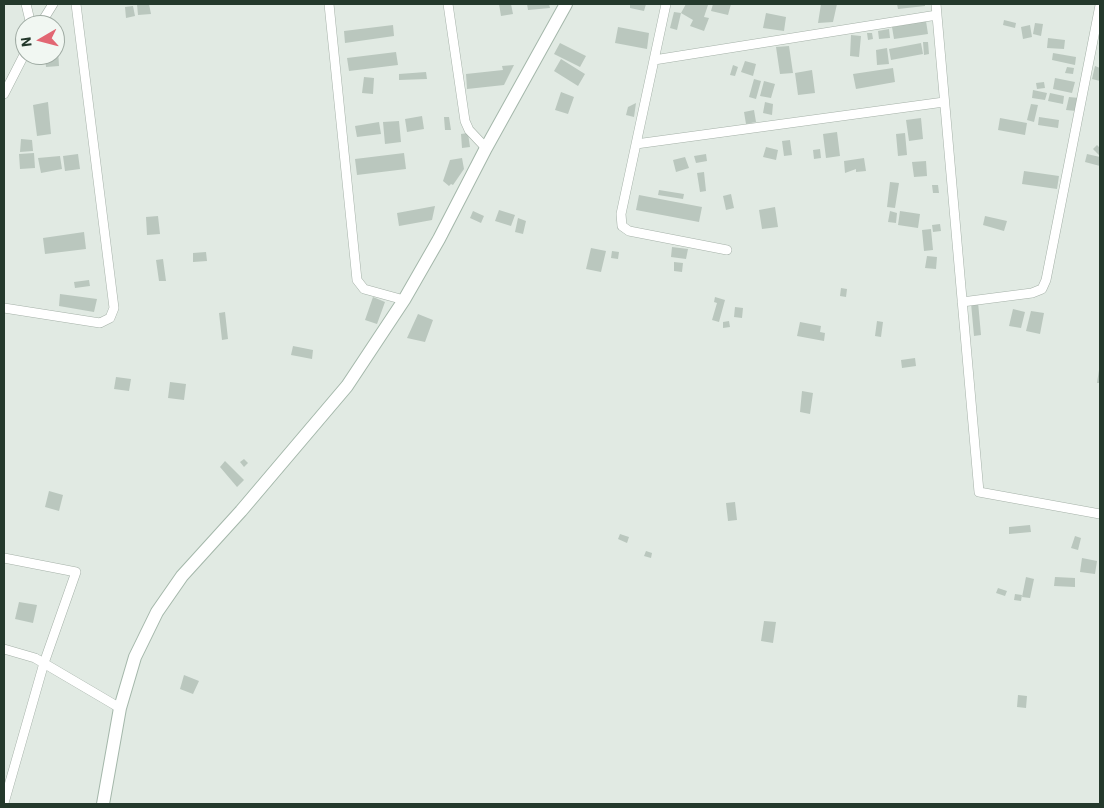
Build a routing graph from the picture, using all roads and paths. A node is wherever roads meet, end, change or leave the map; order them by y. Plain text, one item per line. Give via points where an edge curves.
1 (53, 4) edge
2 (76, 4) edge
3 (329, 4) edge
4 (448, 4) edge
5 (566, 4) edge
6 (666, 4) edge
7 (936, 4) edge
8 (1100, 4) edge
9 (937, 14) junction
10 (46, 15) edge
11 (654, 60) junction
12 (19, 65) edge
13 (4, 94) edge
14 (944, 102) junction
15 (636, 144) junction
16 (486, 148) junction
17 (727, 250) dead end
18 (404, 300) junction
19 (962, 302) junction
20 (4, 308) edge
21 (1100, 514) edge
22 (4, 558) edge
23 (4, 649) edge
24 (44, 663) junction
25 (120, 708) junction
26 (4, 803) edge
27 (103, 804) edge

1 - 10 street
2 - 20 street via 114,308 110,318 100,323
3 - 18 street via 357,280 364,289
4 - 16 street via 465,121
5 - 16 main road
6 - 11 street
7 - 9 street
8 - 19 street via 1042,289
9 - 11 street
9 - 14 street
11 - 15 street
12 - 13 street
14 - 15 street
14 - 19 street
15 - 17 street via 621,214 622,226 629,232
16 - 18 main road
18 - 25 main road via 347,386 182,576 157,612 135,657
19 - 21 street via 979,492
22 - 24 street via 76,572
23 - 24 street
24 - 25 street
24 - 26 street
25 - 27 main road

